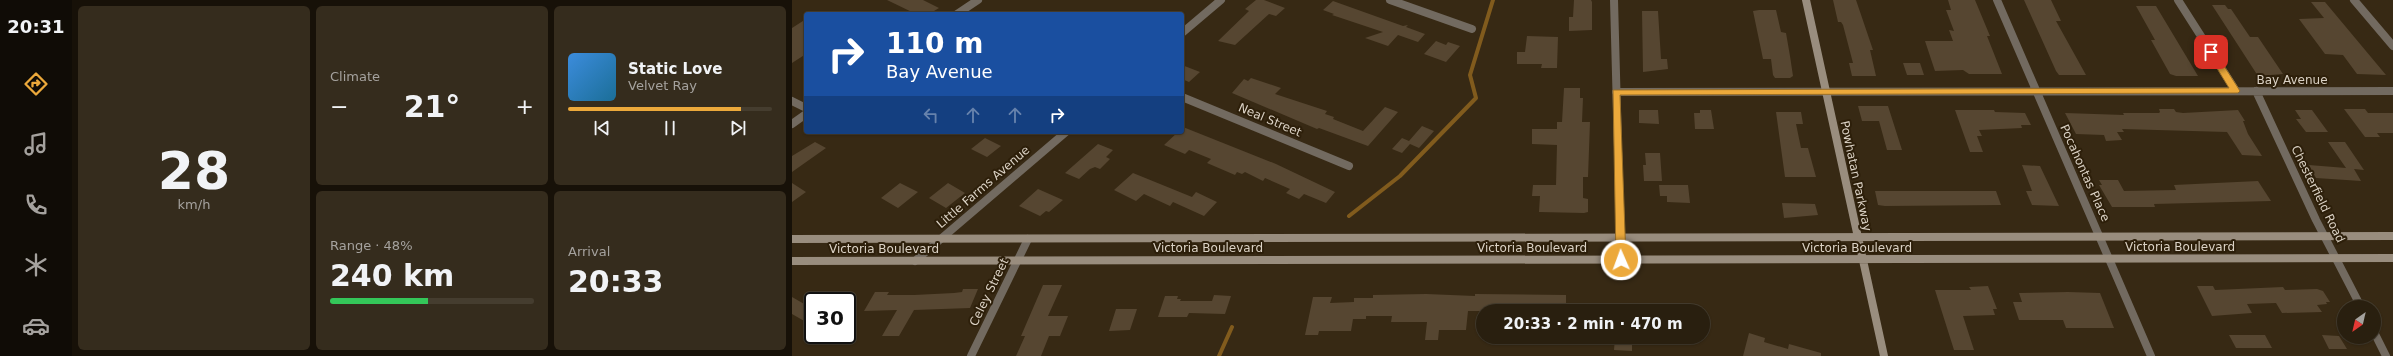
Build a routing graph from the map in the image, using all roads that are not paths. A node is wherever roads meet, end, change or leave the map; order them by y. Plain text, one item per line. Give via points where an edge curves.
1 (978, 0) edge
2 (1221, 0) edge
3 (1390, 0) edge
4 (1614, 0) edge
5 (1806, 0) edge
6 (1997, 0) edge
7 (2178, 0) edge
8 (2354, 0) edge
9 (960, 12) edge
10 (1472, 29) dead end
11 (1184, 31) edge
12 (2393, 46) edge
13 (2036, 91) junction
14 (2236, 91) junction
15 (2256, 91) junction
16 (2393, 91) edge
17 (1616, 92) junction
18 (1826, 92) junction
19 (1184, 98) edge
20 (792, 101) edge
21 (804, 107) edge
22 (804, 115) edge
23 (792, 124) edge
24 (1064, 134) edge
25 (1349, 166) dead end
26 (2325, 236) junction
27 (2393, 236) edge
28 (1620, 237) junction
29 (1858, 237) junction
30 (2100, 237) junction
31 (942, 238) junction
32 (1028, 238) junction
33 (792, 239) edge
34 (2393, 258) edge
35 (2109, 259) junction
36 (2337, 259) junction
37 (1018, 260) junction
38 (1621, 260) junction
39 (1863, 260) junction
40 (792, 261) edge
41 (915, 261) junction
42 (2358, 300) edge
43 (2380, 344) edge
44 (971, 356) edge
45 (1884, 356) edge
46 (2151, 356) edge
47 (2386, 356) edge

1 - 9 street
2 - 11 street
3 - 10 street
4 - 17 street
5 - 18 main road, Powhatan Parkway
6 - 13 street, Pocahontas Place
7 - 14 street
8 - 12 street
13 - 14 street, Bay Avenue
13 - 18 street, Bay Avenue
13 - 30 street, Pocahontas Place
14 - 15 street, Bay Avenue
15 - 16 street, Bay Avenue
15 - 26 street, Chesterfield Road
17 - 18 street, Bay Avenue
17 - 28 street
18 - 29 main road, Powhatan Parkway
19 - 25 street, Neal Street
20 - 21 street
22 - 23 street
24 - 31 street, Little Farms Avenue
26 - 27 main road, Victoria Boulevard
26 - 30 main road, Victoria Boulevard
26 - 36 street, Chesterfield Road
28 - 29 main road, Victoria Boulevard
28 - 32 main road, Victoria Boulevard
28 - 38 street
29 - 30 main road, Victoria Boulevard
29 - 39 main road, Powhatan Parkway
30 - 35 street, Pocahontas Place
31 - 32 main road, Victoria Boulevard
31 - 33 main road, Victoria Boulevard
31 - 41 street, Little Farms Avenue
32 - 37 street, Celey Street
34 - 36 main road, Victoria Boulevard
35 - 36 main road, Victoria Boulevard
35 - 39 main road, Victoria Boulevard
35 - 46 street, Pocahontas Place
36 - 42 street, Chesterfield Road
37 - 38 main road, Victoria Boulevard
37 - 41 main road, Victoria Boulevard
37 - 44 street, Celey Street
38 - 39 main road, Victoria Boulevard
39 - 45 main road, Powhatan Parkway
40 - 41 main road, Victoria Boulevard
43 - 47 street

